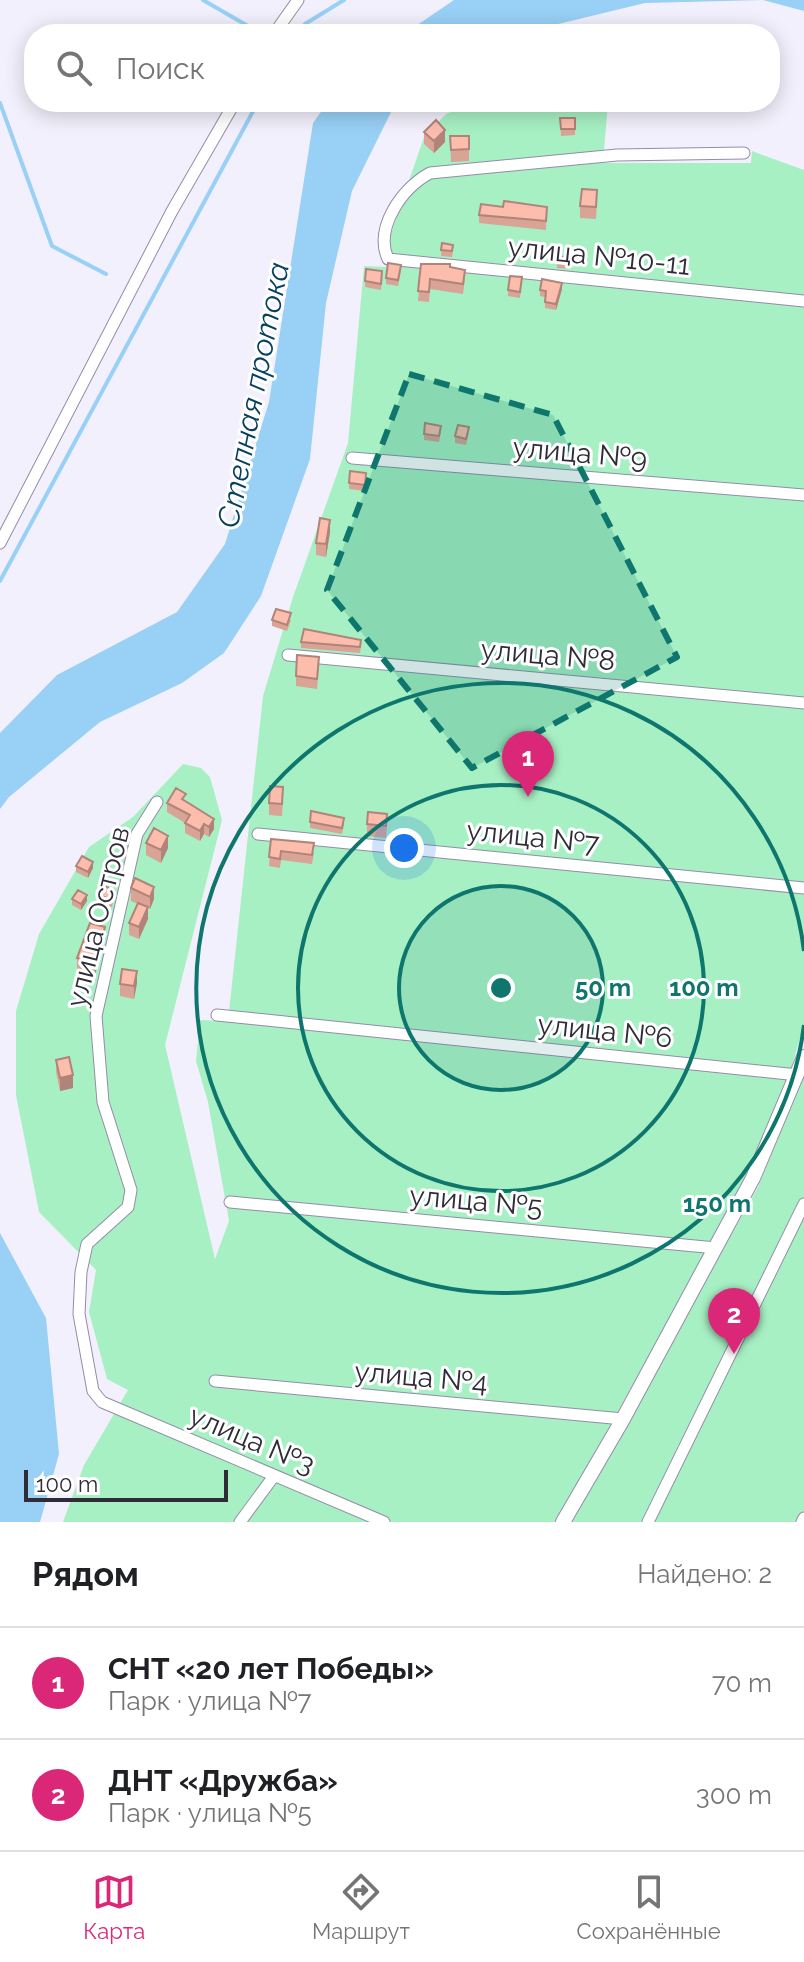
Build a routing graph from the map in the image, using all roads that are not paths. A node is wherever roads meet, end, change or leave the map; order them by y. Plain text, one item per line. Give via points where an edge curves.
1 (298, 0) edge
2 (281, 24) edge
3 (229, 112) edge
4 (744, 153) dead end
5 (804, 301) edge
6 (352, 458) dead end
7 (804, 495) edge
8 (0, 543) edge
9 (288, 655) dead end
10 (804, 703) edge
11 (157, 802) dead end
12 (258, 834) dead end
13 (804, 888) edge
14 (217, 1015) dead end
15 (804, 1057) edge
16 (798, 1075) junction
17 (230, 1202) dead end
18 (804, 1204) edge
19 (716, 1248) junction
20 (215, 1381) dead end
21 (102, 1402) joint
22 (623, 1419) junction
23 (274, 1476) junction
24 (240, 1522) edge
25 (384, 1522) edge
26 (563, 1522) edge
27 (648, 1522) edge

1 - 2 street
3 - 8 street via 172,211
4 - 5 street, улица №10-11 via 617,155 430,173 417,180 385,226 383,246 388,259
6 - 7 street, улица №9
9 - 10 street, улица №8
11 - 21 street, улица Остров via 137,834 96,1016 103,1102 131,1190 128,1207 87,1244 81,1272 79,1314 93,1391
12 - 13 street, улица №7
14 - 16 street, улица №6
15 - 16 street
16 - 19 street
17 - 19 street, улица №5
18 - 27 street
19 - 22 street
20 - 22 street, улица №4
21 - 23 street, улица №3
22 - 26 street
23 - 24 street
23 - 25 street, улица №3

